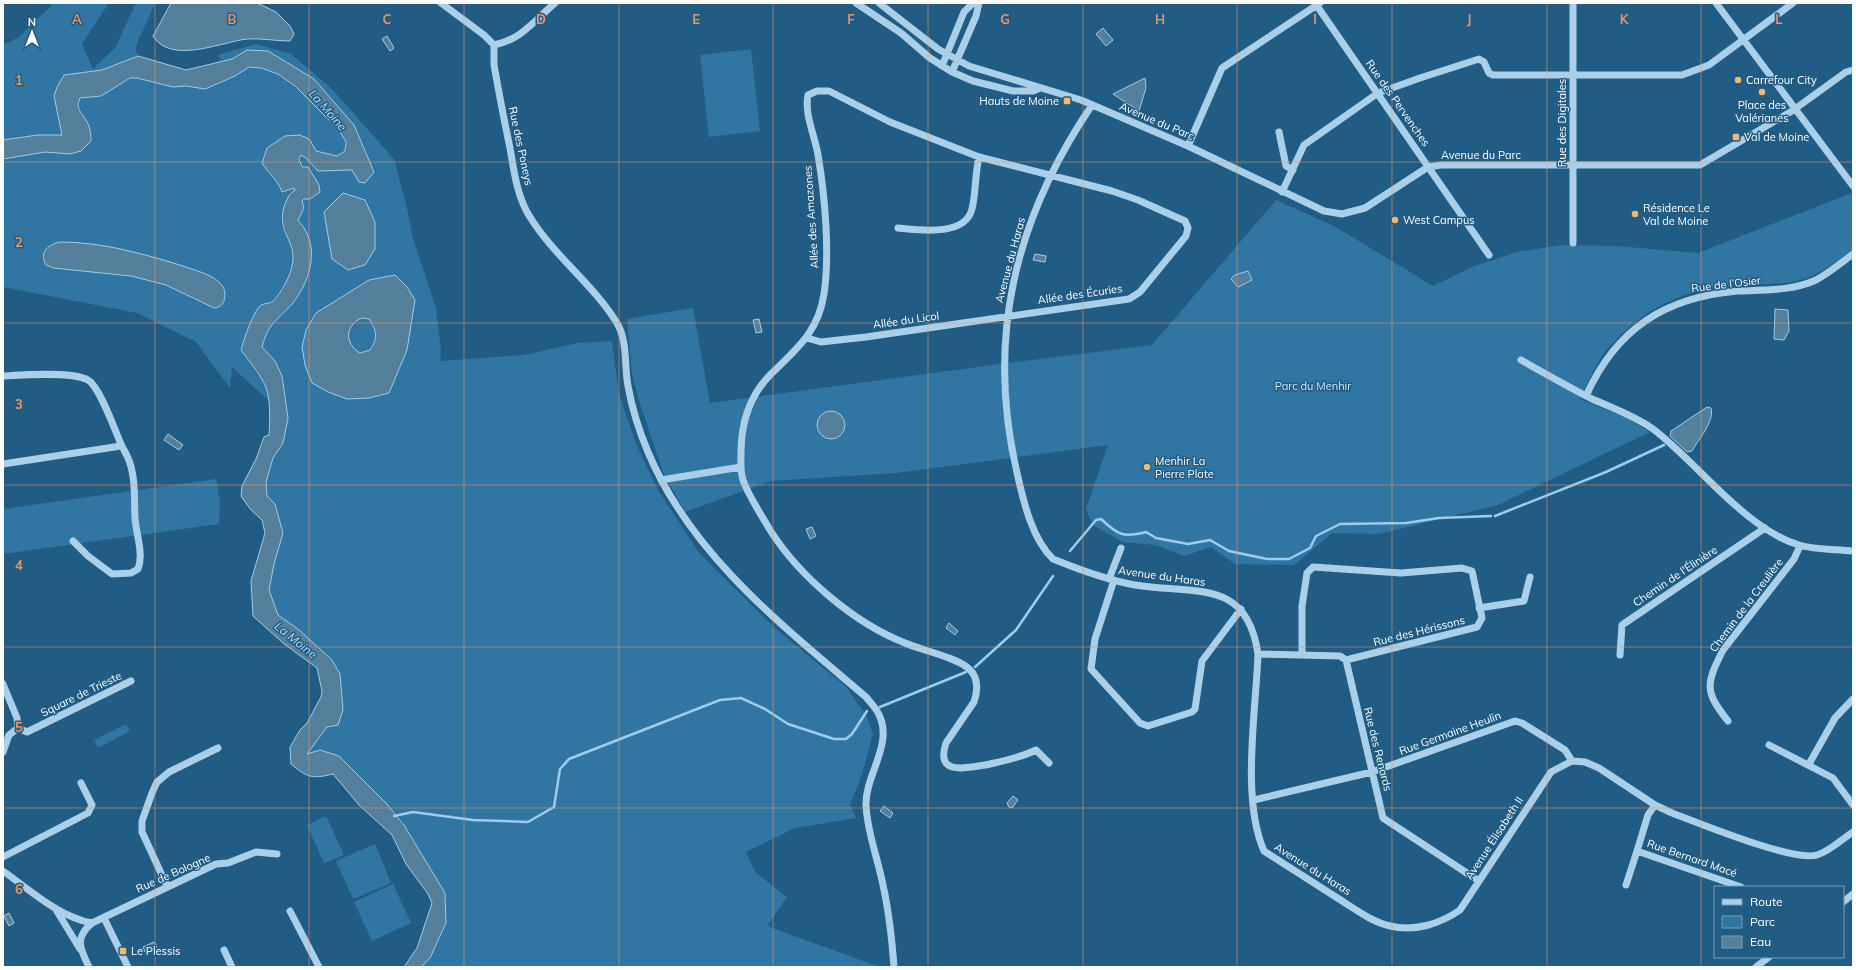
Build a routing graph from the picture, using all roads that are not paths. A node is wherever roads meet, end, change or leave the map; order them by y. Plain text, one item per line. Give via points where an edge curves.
1 (441, 3) edge
2 (555, 3) edge
3 (856, 3) edge
4 (878, 3) edge
5 (973, 3) edge
6 (979, 3) edge
7 (1573, 3) edge
8 (1716, 3) edge
9 (1793, 3) edge
10 (1317, 4) edge
11 (1744, 39) junction
12 (494, 45) junction
13 (947, 54) junction
14 (958, 60) junction
15 (942, 66) junction
16 (1853, 70) edge
17 (952, 72) junction
18 (1573, 75) junction
19 (1040, 88) junction
20 (1378, 93) junction
21 (1092, 105) junction
22 (1795, 108) junction
23 (1280, 132) dead end
24 (1188, 146) junction
25 (979, 157) junction
26 (1428, 166) junction
27 (1573, 166) junction
28 (1293, 170) junction
29 (1052, 176) junction
30 (1853, 186) edge
31 (1282, 192) junction
32 (898, 228) dead end
33 (1573, 243) dead end
34 (1853, 254) edge
35 (1489, 255) dead end
36 (1008, 315) junction
37 (807, 338) junction
38 (1521, 360) dead end
39 (3, 376) edge
40 (1586, 396) junction
41 (121, 446) junction
42 (3, 464) edge
43 (741, 467) junction
44 (661, 480) junction
45 (1765, 528) junction
46 (73, 541) dead end
47 (1800, 546) junction
48 (1121, 548) dead end
49 (1853, 551) edge
50 (1530, 577) dead end
51 (1111, 580) junction
52 (1479, 608) junction
53 (1241, 609) junction
54 (1258, 654) junction
55 (1302, 655) junction
56 (1620, 655) dead end
57 (1346, 660) junction
58 (131, 681) dead end
59 (3, 684) edge
60 (6, 698) edge
61 (1853, 699) edge
62 (1728, 721) dead end
63 (18, 728) junction
64 (1769, 745) dead end
65 (218, 748) dead end
66 (3, 752) edge
67 (1572, 761) junction
68 (1049, 763) dead end
69 (1809, 764) junction
70 (1372, 772) junction
71 (81, 782) dead end
72 (1254, 800) junction
73 (1655, 805) junction
74 (1853, 805) edge
75 (1853, 832) edge
76 (1637, 851) junction
77 (277, 854) dead end
78 (3, 857) edge
79 (3, 871) edge
80 (1479, 882) junction
81 (1626, 885) dead end
82 (167, 886) junction
83 (1738, 886) edge
84 (1853, 894) edge
85 (1844, 901) edge
86 (54, 907) junction
87 (290, 911) dead end
88 (104, 918) junction
89 (92, 923) junction
90 (1432, 923) joint
91 (80, 949) junction
92 (224, 950) dead end
93 (1768, 958) edge
94 (89, 967) edge
95 (128, 967) edge
96 (232, 967) edge
97 (319, 967) edge
98 (894, 967) edge
99 (1756, 967) edge

1 - 12 street
2 - 12 street via 527,30 508,43
3 - 15 street via 901,33
4 - 13 street, Avenue du Parc
5 - 13 street via 964,12
6 - 14 street
7 - 18 street, Rue des Digitales
8 - 11 street
9 - 11 street
10 - 20 street, Rue des Pervenches
10 - 24 street via 1222,68
11 - 18 street via 1709,64 1682,75
11 - 22 street
12 - 44 street, Rue des Poneys via 494,65 518,188 529,216 544,237 618,324 624,341 628,385 634,412
13 - 14 street, Avenue du Parc
13 - 15 street
14 - 17 street
14 - 19 street, Avenue du Parc
15 - 17 street
16 - 22 street, Avenue du Parc via 1846,72
17 - 19 street via 973,81 1013,91 1033,91
18 - 20 street via 1493,75 1479,59
18 - 27 street, Rue des Digitales
19 - 21 street, Avenue du Parc
20 - 26 street, Rue des Pervenches
20 - 28 street via 1304,145
21 - 24 street, Avenue du Parc
21 - 29 street, Avenue du Haras
22 - 27 street, Avenue du Parc via 1700,165
22 - 30 street
23 - 28 street via 1286,166
24 - 31 street, Avenue du Parc
25 - 29 street, Allée des Amazones
25 - 32 street via 972,210 961,224 934,231
25 - 37 street, Allée des Amazones via 890,122 829,91 817,91 808,95 806,103 817,152 823,196 826,276 821,309
26 - 27 street, Avenue du Parc
26 - 31 street, Avenue du Parc via 1355,212 1342,214 1324,211
26 - 35 street, Rue des Pervenches
27 - 33 street, Rue des Digitales
28 - 31 street
29 - 36 street, Avenue du Haras via 1032,218 1024,243
29 - 36 street, Allée des Écuries via 1112,191 1160,209 1185,221 1188,228 1186,236 1140,292 1129,299
34 - 40 street, Rue de l’Osier via 1815,280 1796,286 1701,296 1685,300 1657,313 1617,346
36 - 37 street, Allée du Licol via 940,327 821,342
36 - 51 street, Avenue du Haras via 1004,349 1007,419 1010,443 1030,517 1040,542 1053,560
37 - 43 street, Allée des Amazones via 757,390 748,407 742,428
38 - 40 street
39 - 41 street via 53,374 88,379 112,422
40 - 45 street via 1630,414 1653,429
41 - 42 street
41 - 46 street via 129,458 135,493 135,519 140,556 138,569 132,573 112,574
43 - 44 street
43 - 68 street, Allée des Amazones via 743,479 772,532 816,584 853,614 886,634 959,662 973,672 978,685 976,695 946,743 944,755 948,764 953,768 967,769 1022,757 1036,750
44 - 98 street, Rue des Poneys via 688,524 747,591 866,697 878,712 884,729 883,745 868,785 866,805 888,915
45 - 47 street
45 - 56 street, Chemin de l'Élinière via 1622,625
47 - 49 street
47 - 62 street, Chemin de la Creulière via 1794,559 1722,650 1714,667 1709,683 1710,691 1716,705
48 - 51 street
50 - 52 street via 1524,601
51 - 53 street, Avenue du Haras via 1206,592 1224,598
51 - 53 street via 1095,639 1091,669 1140,723 1148,726 1195,709 1202,662
52 - 55 street, Rue des Hérissons via 1472,571 1462,568 1401,573 1313,567 1306,573 1302,606
52 - 57 street, Rue des Hérissons via 1482,618 1477,627
53 - 54 street, Avenue du Haras via 1250,623
54 - 55 street
54 - 72 street, Avenue du Haras via 1253,738
55 - 57 street via 1340,656
57 - 70 street, Rue des Renards
58 - 63 street, Square de Trieste via 27,732
59 - 60 street
60 - 63 street via 17,718
61 - 69 street via 1835,718
63 - 66 street via 9,735
64 - 69 street
65 - 82 street via 169,772 157,782 152,793 142,821 142,832
67 - 70 street, Rue Germaine Heulin via 1565,750 1515,721
67 - 73 street via 1585,762 1599,768
67 - 80 street, Avenue Élisabeth II via 1551,772
69 - 74 street via 1833,778
70 - 72 street, Rue Germaine Heulin
70 - 80 street, Rue des Renards via 1383,818
71 - 78 street via 92,804 88,813
72 - 90 street, Avenue du Haras via 1258,836 1264,851 1368,917 1389,926 1410,928
73 - 75 street via 1727,833 1780,851 1801,855 1817,855
73 - 76 street, Rue Bernard Macé via 1648,815
76 - 81 street
76 - 83 street, Rue Bernard Macé
77 - 82 street, Rue de Bologne via 256,852 228,863 216,864
79 - 86 street
80 - 90 street, Avenue Élisabeth II via 1460,910 1449,918
82 - 88 street, Rue de Bologne
84 - 85 street
86 - 89 street via 77,919
86 - 91 street
87 - 97 street
88 - 89 street, Rue de Bologne
88 - 95 street
89 - 91 street via 80,936
91 - 94 street
92 - 96 street
93 - 99 street

